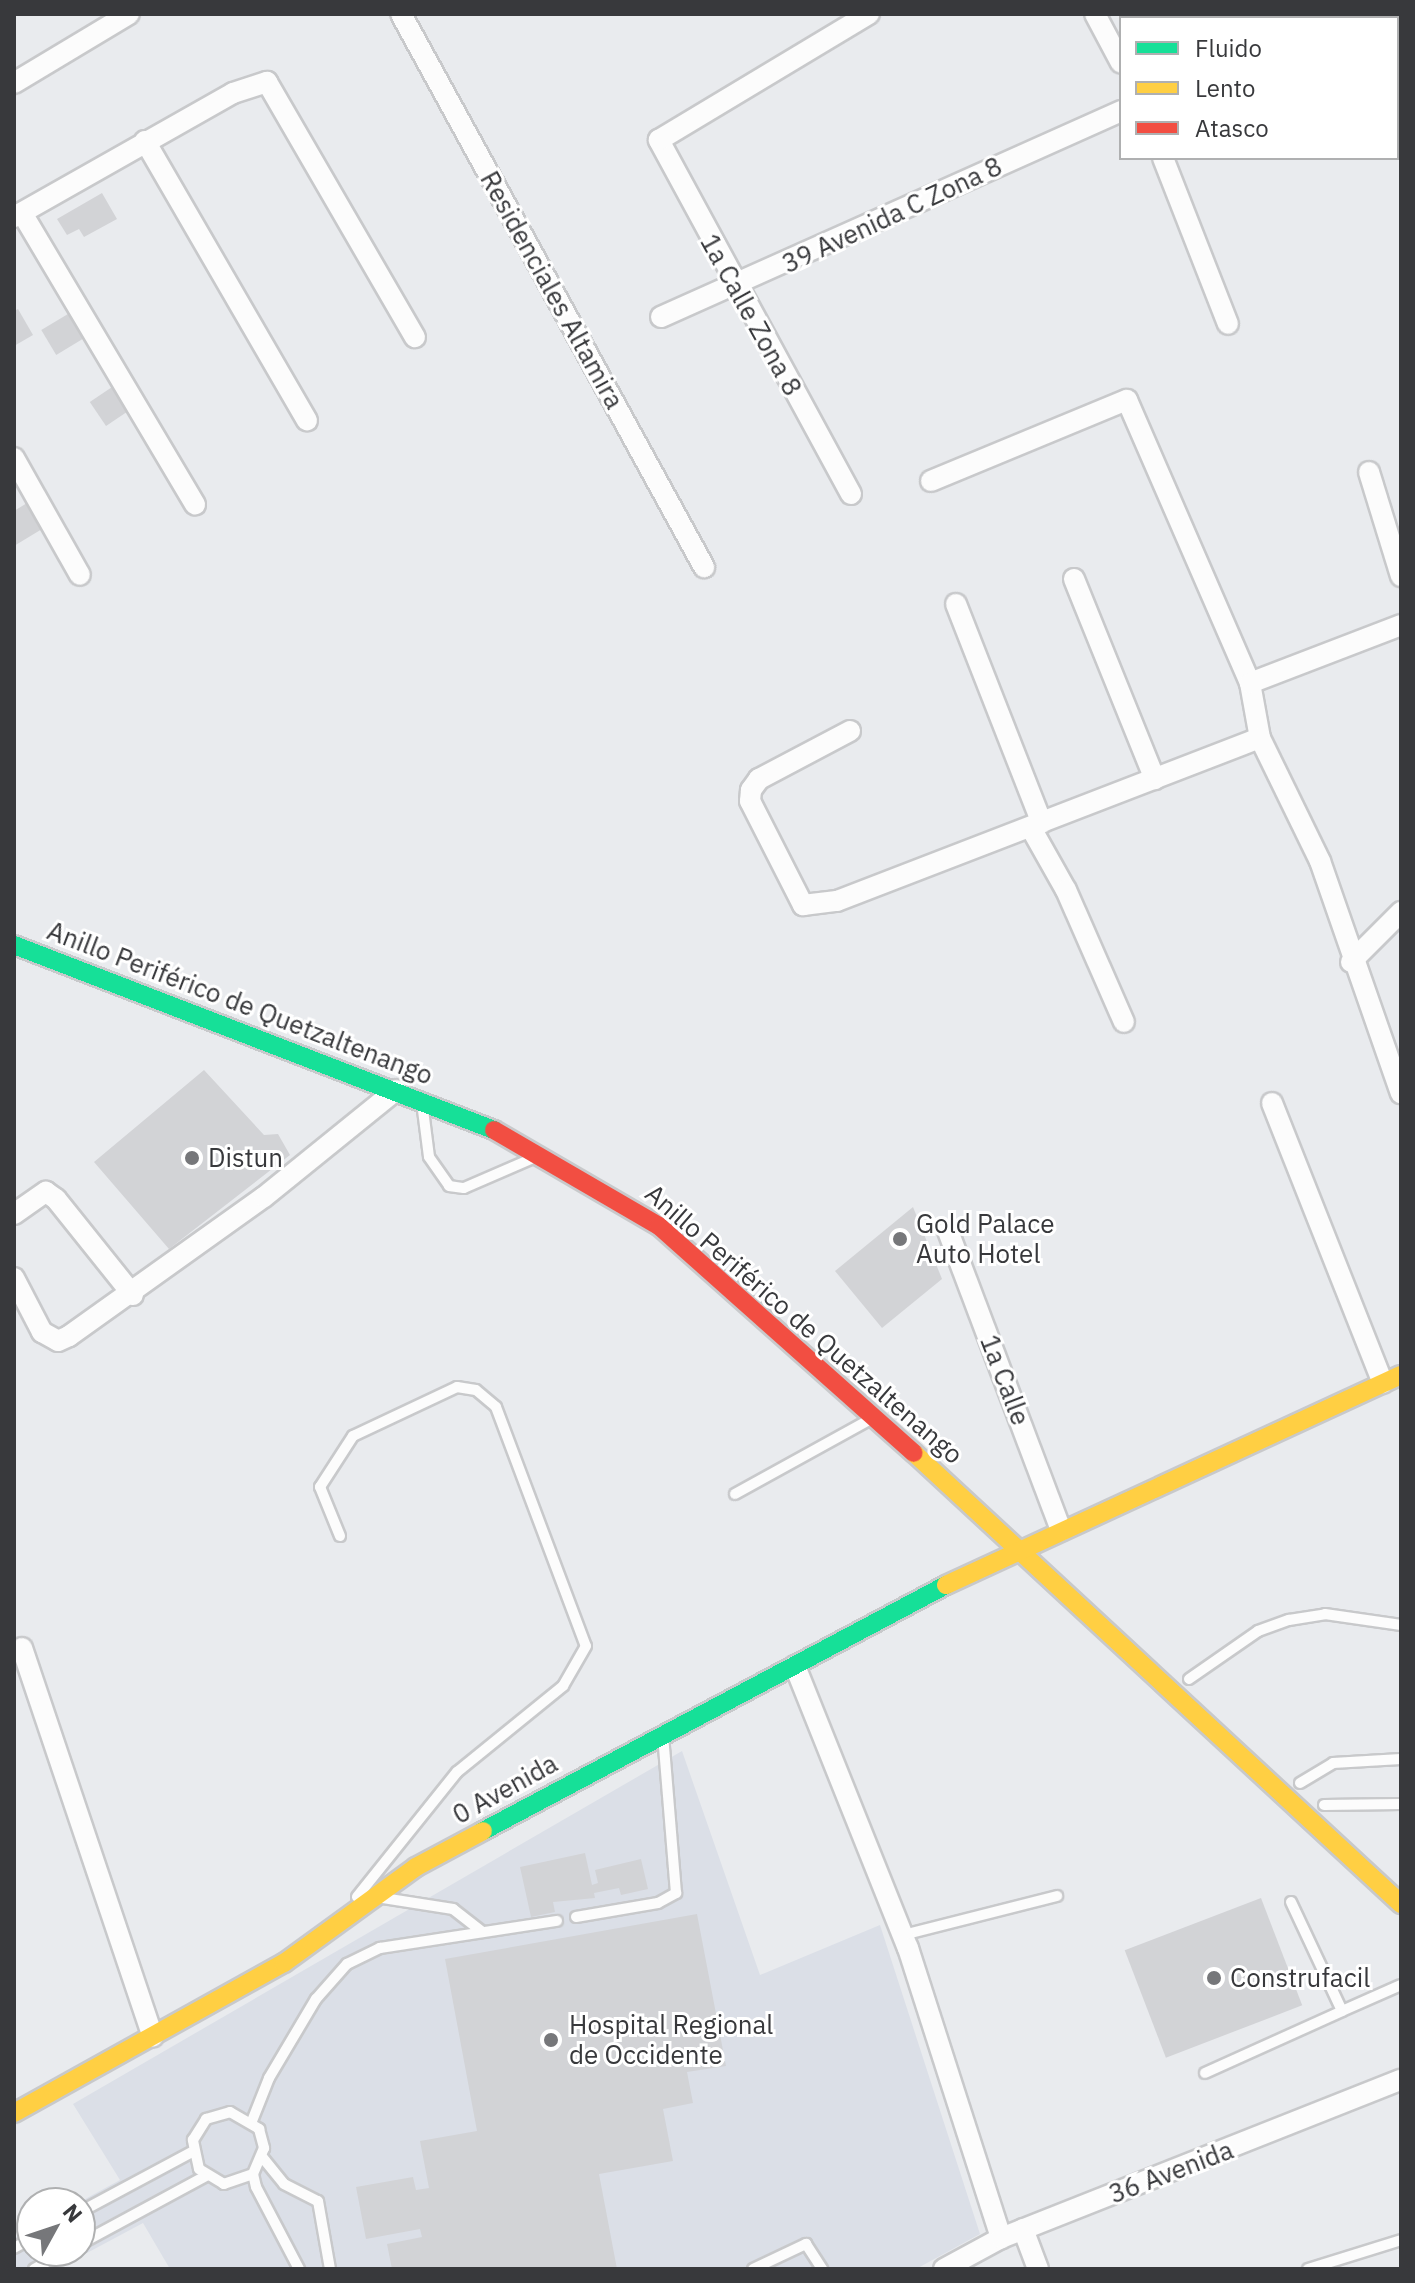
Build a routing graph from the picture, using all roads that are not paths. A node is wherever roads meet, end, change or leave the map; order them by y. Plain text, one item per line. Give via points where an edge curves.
1 (129, 14) edge
2 (401, 14) edge
3 (869, 14) edge
4 (1095, 14) edge
5 (1119, 59) edge
6 (14, 83) edge
7 (1119, 112) edge
8 (145, 141) junction
9 (1164, 160) edge
10 (18, 215) edge
11 (734, 287) junction
12 (661, 317) dead end
13 (1228, 324) dead end
14 (415, 337) dead end
15 (307, 421) dead end
16 (14, 458) edge
17 (1369, 472) dead end
18 (931, 481) dead end
19 (851, 494) dead end
20 (195, 504) dead end
21 (704, 567) dead end
22 (80, 575) dead end
23 (1401, 576) edge
24 (1074, 579) dead end
25 (956, 604) dead end
26 (1401, 625) edge
27 (1250, 683) junction
28 (850, 731) dead end
29 (1260, 738) junction
30 (1155, 779) junction
31 (1036, 826) junction
32 (1401, 912) edge
33 (14, 945) edge
34 (1351, 962) junction
35 (1124, 1022) dead end
36 (402, 1078) junction
37 (1401, 1093) edge
38 (422, 1100) junction
39 (1272, 1103) dead end
40 (543, 1153) junction
41 (653, 1197) dead end
42 (14, 1214) edge
43 (948, 1231) dead end
44 (14, 1278) edge
45 (133, 1295) junction
46 (1392, 1379) edge
47 (874, 1417) junction
48 (735, 1494) dead end
49 (1061, 1530) junction
50 (340, 1536) dead end
51 (1038, 1540) junction
52 (1019, 1547) junction
53 (1401, 1625) edge
54 (22, 1648) dead end
55 (795, 1666) junction
56 (1189, 1679) junction
57 (663, 1733) junction
58 (1401, 1759) edge
59 (1300, 1783) junction
60 (1401, 1804) edge
61 (1324, 1805) junction
62 (1390, 1865) dead end
63 (1057, 1896) dead end
64 (374, 1897) junction
65 (1291, 1902) dead end
66 (1401, 1904) edge
67 (576, 1917) dead end
68 (340, 1921) junction
69 (557, 1921) dead end
70 (482, 1932) junction
71 (903, 1935) junction
72 (1401, 1985) edge
73 (1342, 2011) junction
74 (153, 2037) junction
75 (1205, 2073) dead end
76 (1401, 2080) edge
77 (14, 2113) edge
78 (252, 2121) junction
79 (192, 2152) junction
80 (263, 2158) junction
81 (253, 2174) junction
82 (206, 2176) junction
83 (96, 2203) edge
84 (1023, 2229) junction
85 (96, 2235) edge
86 (1001, 2238) junction
87 (1401, 2240) edge
88 (299, 2269) edge
89 (330, 2269) edge
90 (753, 2269) edge
91 (822, 2269) edge
92 (944, 2269) edge
93 (1038, 2269) edge
94 (1308, 2269) edge

1 - 6 street
2 - 21 street, Residenciales Altamira
3 - 11 street, 1a Calle Zona 8 via 664,133 660,149
4 - 5 street
7 - 11 street, 39 Avenida C Zona 8
8 - 10 street
8 - 14 street via 250,84 267,82
8 - 15 street
9 - 13 street
10 - 20 street
11 - 12 street, 39 Avenida C Zona 8
11 - 19 street, 1a Calle Zona 8
16 - 22 street
17 - 23 street
18 - 27 street via 1127,400
24 - 30 street
25 - 31 street
26 - 27 street
27 - 29 street
28 - 31 street via 759,779 751,790 750,801 803,905 837,901
29 - 30 street
29 - 34 street via 1320,861
30 - 31 street
31 - 35 street
32 - 34 street
33 - 36 main road, Anillo Periférico de Quetzaltenango
34 - 37 street
36 - 38 main road, Anillo Periférico de Quetzaltenango
36 - 45 street
38 - 40 main road, Anillo Periférico de Quetzaltenango
38 - 40 lane via 429,1157 437,1177 449,1186 464,1188
39 - 46 street
40 - 47 main road, Anillo Periférico de Quetzaltenango via 659,1226
41 - 51 main road, Anillo Periférico de Quetzaltenango
42 - 45 street via 46,1192
43 - 49 street, 1a Calle
44 - 45 street via 42,1332 58,1341
46 - 49 main road, 0 Avenida
47 - 48 lane
47 - 52 main road, Anillo Periférico de Quetzaltenango
49 - 51 main road, 0 Avenida
50 - 68 lane via 320,1487 353,1436 457,1387 476,1390 496,1407 586,1646 563,1686 457,1772
51 - 52 main road, 0 Avenida
51 - 56 main road, Anillo Periférico de Quetzaltenango
52 - 55 main road, 0 Avenida
52 - 66 main road, Anillo Periférico de Quetzaltenango
53 - 56 lane via 1325,1614 1289,1620 1258,1631
54 - 74 street
55 - 57 main road, 0 Avenida
55 - 71 street
56 - 59 main road, Anillo Periférico de Quetzaltenango
57 - 64 main road, 0 Avenida via 416,1867
57 - 67 lane via 676,1893 658,1903
58 - 59 lane via 1333,1763
59 - 61 main road, Anillo Periférico de Quetzaltenango
60 - 61 lane
61 - 62 main road, Anillo Periférico de Quetzaltenango
63 - 71 lane
64 - 68 main road, 0 Avenida
64 - 70 lane via 439,1904 473,1920
65 - 73 lane
68 - 74 main road, 0 Avenida via 284,1963
69 - 70 lane
70 - 78 lane via 380,1948 347,1964 316,1999 269,2078
71 - 86 street
72 - 73 lane
73 - 75 lane
74 - 77 main road, 0 Avenida
76 - 84 street, 36 Avenida
78 - 79 lane via 217,2113 198,2128
78 - 80 lane via 263,2138
79 - 82 lane
79 - 83 lane
80 - 81 lane
80 - 89 lane via 284,2184 318,2201
81 - 82 lane via 224,2184
81 - 88 lane
82 - 85 lane
84 - 86 street, 36 Avenida
84 - 93 street
86 - 92 street, 36 Avenida
87 - 94 lane
90 - 91 lane via 800,2244 812,2248

